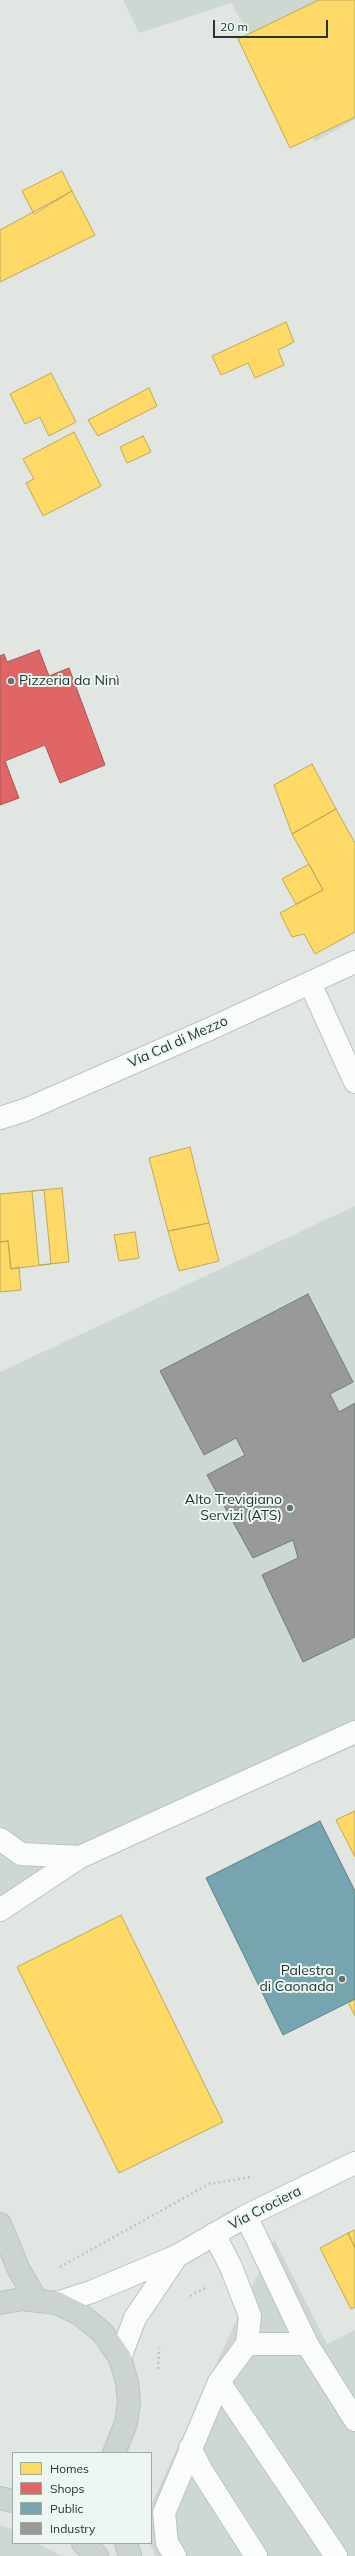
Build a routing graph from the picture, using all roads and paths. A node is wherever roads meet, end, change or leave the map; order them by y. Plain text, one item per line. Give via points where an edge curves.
1 (355, 962) edge
2 (310, 983) junction
3 (355, 1082) edge
4 (0, 1118) edge
5 (355, 1732) edge
6 (0, 1839) edge
7 (80, 1857) junction
8 (0, 1910) edge
9 (355, 2163) edge
10 (259, 2176) dead end
11 (246, 2216) junction
12 (0, 2224) edge
13 (214, 2234) junction
14 (177, 2256) junction
15 (59, 2267) dead end
16 (209, 2286) dead end
17 (185, 2299) dead end
18 (46, 2301) junction
19 (0, 2303) edge
20 (247, 2344) junction
21 (307, 2344) junction
22 (159, 2347) dead end
23 (120, 2358) junction
24 (158, 2376) dead end
25 (219, 2382) junction
26 (355, 2420) edge
27 (190, 2448) junction
28 (114, 2452) edge
29 (0, 2498) edge
30 (12, 2501) edge
31 (84, 2544) edge
32 (126, 2544) edge
33 (97, 2556) edge
34 (130, 2556) edge
35 (175, 2556) edge
36 (256, 2556) edge
37 (336, 2556) edge

1 - 2 street, Via Cal di Mezzo
2 - 3 street
2 - 4 street, Via Cal di Mezzo via 25,1110
5 - 7 street
6 - 7 street via 21,1854
7 - 8 street
9 - 11 street, Via Crociera
10 - 15 path via 209,2184
11 - 13 street, Via Crociera
11 - 21 street
12 - 18 main road via 19,2270
13 - 14 street, Via Crociera
13 - 20 street via 231,2267 250,2316
14 - 18 street, Via Crociera via 91,2292
14 - 23 street, Via Crociera via 135,2318
16 - 17 path
18 - 19 main road
18 - 23 main road via 81,2315 103,2333
20 - 21 street
20 - 25 street
21 - 26 street
22 - 24 path
23 - 28 main road via 127,2382 129,2402 126,2423
25 - 27 street
25 - 37 street
27 - 35 street via 164,2513 167,2543
27 - 36 street
29 - 30 main road
31 - 33 main road
32 - 34 main road

